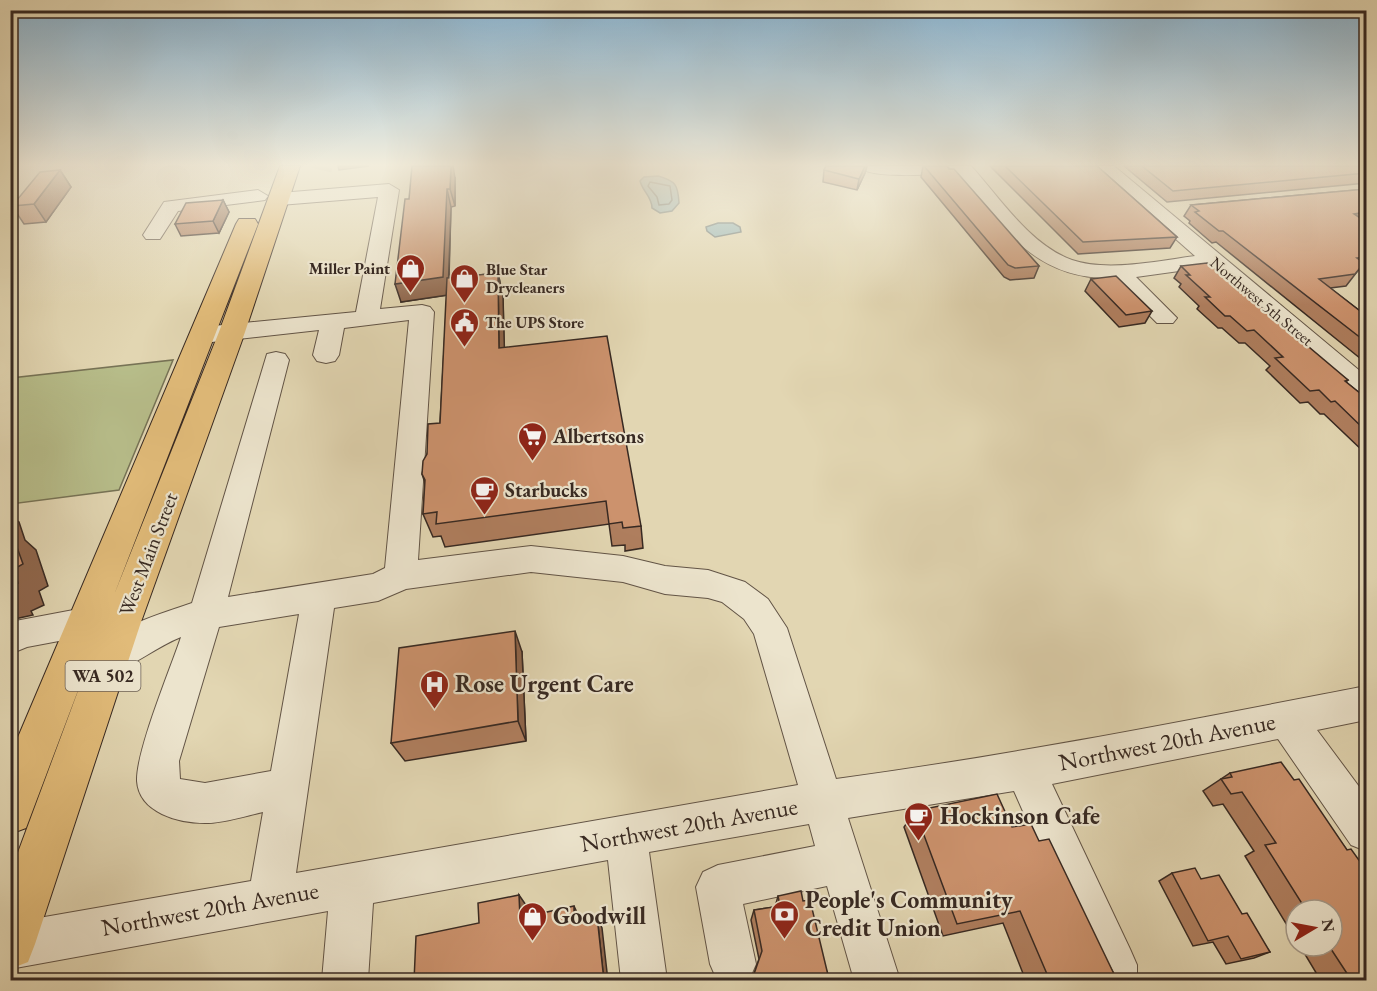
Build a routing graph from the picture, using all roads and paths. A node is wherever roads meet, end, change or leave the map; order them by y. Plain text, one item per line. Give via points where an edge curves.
1 (167, 212) edge
2 (263, 212) edge
3 (385, 212) edge
4 (1003, 212) edge
5 (1156, 212) edge
6 (153, 235) dead end
7 (1213, 260) junction
8 (1117, 270) junction
9 (367, 318) junction
10 (1164, 318) dead end
11 (333, 321) junction
12 (217, 334) junction
13 (326, 355) dead end
14 (276, 360) dead end
15 (1366, 389) edge
16 (401, 576) junction
17 (319, 596) junction
18 (206, 615) junction
19 (84, 623) junction
20 (10, 639) edge
21 (110, 658) junction
22 (1366, 703) edge
23 (1286, 719) junction
24 (1025, 770) junction
25 (287, 788) junction
26 (822, 801) junction
27 (10, 812) edge
28 (1366, 830) edge
29 (626, 837) junction
30 (841, 862) junction
31 (352, 884) junction
32 (270, 898) junction
33 (10, 945) edge
34 (733, 964) dead end
35 (345, 981) edge
36 (644, 981) edge
37 (877, 981) edge
38 (1114, 981) edge

1 - 6 street
2 - 12 highway, West Main Street / WA 502
3 - 9 street
4 - 8 street via 1037,249 1068,267 1092,272
5 - 7 street, Northwest 5th Street
7 - 8 street
7 - 15 street, Northwest 5th Street
8 - 10 street
9 - 11 street
9 - 16 street via 422,312
11 - 12 street
11 - 13 street
12 - 19 highway, West Main Street / WA 502
12 - 21 highway, West Main Street / WA 502
14 - 18 street
16 - 17 street via 378,587
16 - 26 street via 531,559 623,569 733,592 756,609 770,628
17 - 18 street
17 - 25 street
18 - 21 street via 144,636
18 - 25 street via 159,761 157,783 169,797 205,802
19 - 20 street via 21,633
19 - 27 highway, West Main Street / WA 502
21 - 33 highway, West Main Street / WA 502
22 - 23 street, Northwest 20th Avenue
23 - 24 street, Northwest 20th Avenue
23 - 28 street
24 - 26 street, Northwest 20th Avenue
24 - 38 street via 1114,965
25 - 32 street
26 - 29 street, Northwest 20th Avenue
26 - 30 street
29 - 31 street, Northwest 20th Avenue
29 - 36 street
30 - 34 street via 718,887
30 - 37 street
31 - 32 street, Northwest 20th Avenue
31 - 35 street
32 - 33 street, Northwest 20th Avenue

